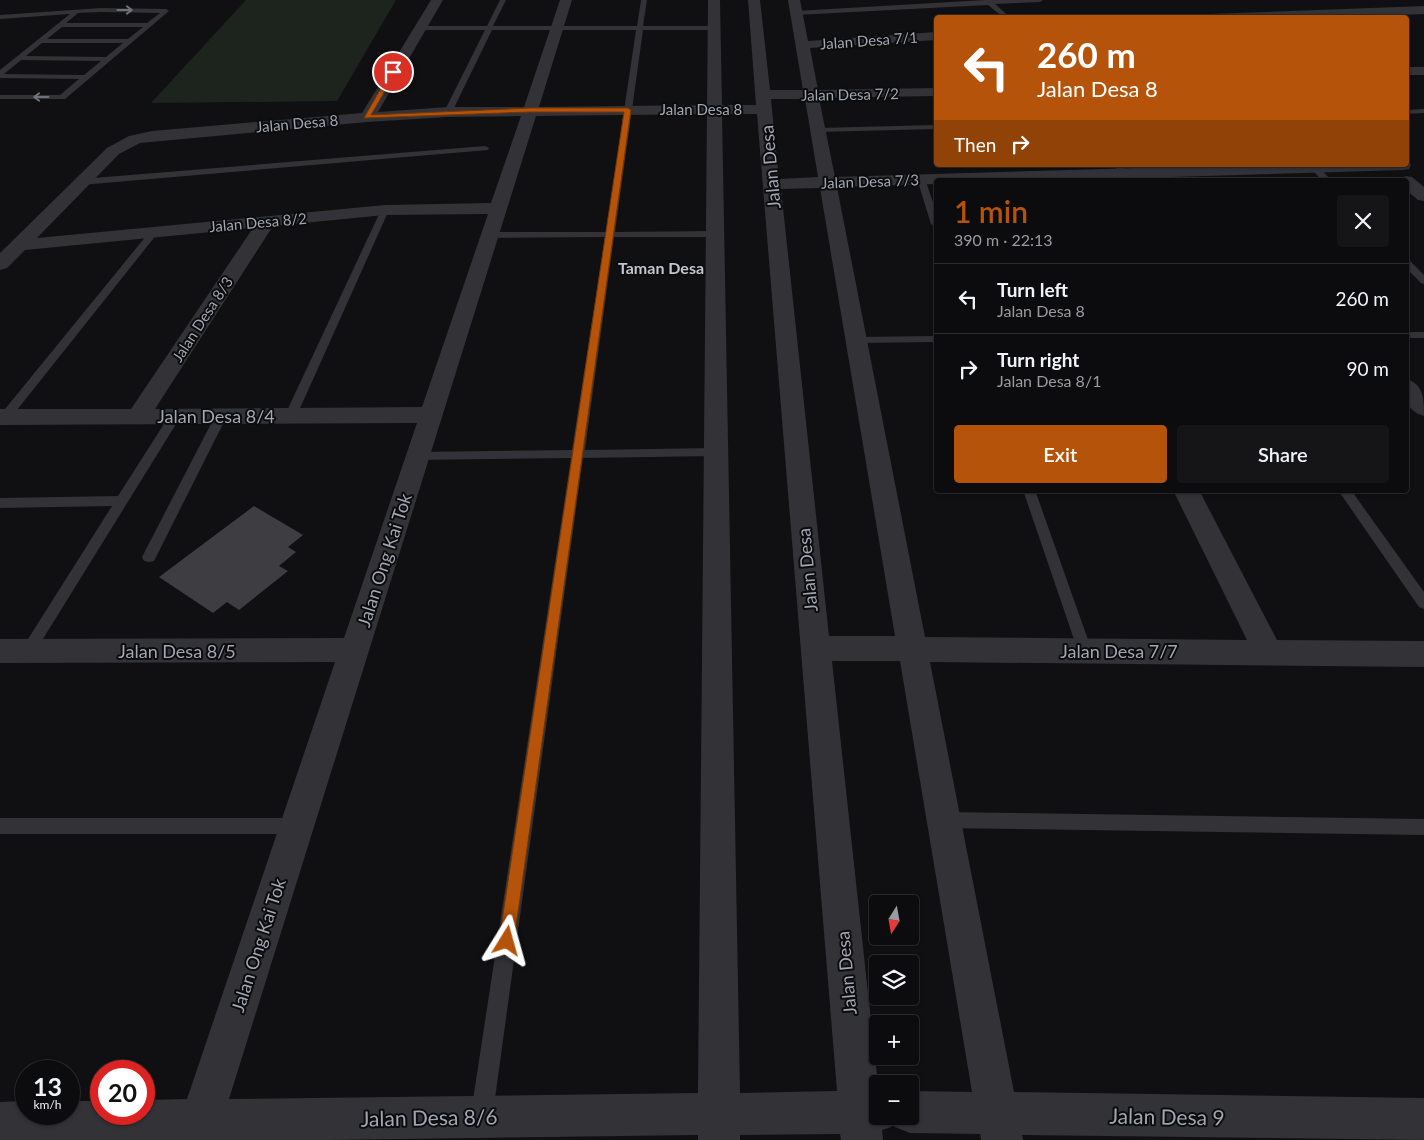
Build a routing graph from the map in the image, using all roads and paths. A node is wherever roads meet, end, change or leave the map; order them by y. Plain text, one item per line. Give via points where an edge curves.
1 (438, 0) edge
2 (503, 0) edge
3 (566, 0) edge
4 (644, 0) edge
5 (714, 0) edge
6 (754, 0) edge
7 (1040, 0) edge
8 (988, 2) edge
9 (795, 7) edge
10 (1424, 10) edge
11 (76, 12) junction
12 (1004, 15) edge
13 (1278, 15) edge
14 (0, 17) edge
15 (61, 25) junction
16 (149, 25) junction
17 (420, 28) junction
18 (490, 28) junction
19 (640, 28) junction
20 (714, 28) junction
21 (556, 29) junction
22 (934, 36) edge
23 (42, 41) junction
24 (130, 41) junction
25 (801, 45) junction
26 (20, 58) junction
27 (109, 59) junction
28 (1409, 71) edge
29 (1424, 71) edge
30 (0, 75) edge
31 (86, 77) junction
32 (934, 92) edge
33 (810, 94) junction
34 (0, 97) edge
35 (764, 102) junction
36 (715, 109) junction
37 (530, 110) junction
38 (628, 110) junction
39 (448, 112) junction
40 (1409, 112) edge
41 (1424, 112) edge
42 (366, 117) junction
43 (934, 127) edge
44 (818, 130) junction
45 (485, 148) dead end
46 (1339, 167) edge
47 (1390, 167) edge
48 (1315, 168) junction
49 (1124, 173) edge
50 (1232, 175) edge
51 (1029, 178) edge
52 (1325, 178) edge
53 (1404, 178) edge
54 (921, 179) junction
55 (934, 179) edge
56 (81, 182) junction
57 (828, 182) junction
58 (1409, 183) edge
59 (771, 184) junction
60 (1424, 196) edge
61 (498, 208) junction
62 (385, 210) junction
63 (934, 218) edge
64 (267, 221) junction
65 (154, 232) junction
66 (715, 234) junction
67 (489, 235) junction
68 (609, 235) junction
69 (19, 245) junction
70 (0, 264) edge
71 (1409, 265) edge
72 (1424, 281) edge
73 (1409, 335) edge
74 (1424, 335) edge
75 (857, 340) junction
76 (934, 340) edge
77 (1409, 390) edge
78 (1424, 408) edge
79 (431, 414) junction
80 (291, 415) junction
81 (138, 416) junction
82 (175, 416) junction
83 (221, 416) junction
84 (2, 417) edge
85 (716, 452) junction
86 (577, 454) junction
87 (418, 456) junction
88 (1030, 493) edge
89 (1188, 493) edge
90 (1346, 493) edge
91 (121, 501) junction
92 (0, 503) edge
93 (149, 557) dead end
94 (1424, 603) edge
95 (815, 648) junction
96 (913, 649) junction
97 (354, 650) junction
98 (1085, 650) junction
99 (14, 651) edge
100 (1268, 652) junction
101 (1424, 654) edge
102 (944, 820) junction
103 (0, 826) edge
104 (297, 826) junction
105 (1424, 827) edge
106 (919, 1114) edge
107 (481, 1116) junction
108 (1424, 1119) edge
109 (201, 1120) junction
110 (866, 1121) edge
111 (0, 1123) edge
112 (719, 1127) edge
113 (1000, 1127) edge
114 (1268, 1128) edge

1 - 17 street
2 - 18 lane
3 - 21 street, Jalan Ong Kai Tok
4 - 19 lane
5 - 20 street
6 - 35 street, Jalan Desa
7 - 8 lane
8 - 9 lane
8 - 12 lane
9 - 25 street
10 - 13 street
11 - 14 lane
11 - 15 lane
11 -> 16 lane via 166,11
15 - 16 lane
15 - 23 lane
16 - 24 lane
17 - 18 lane
17 - 42 street
18 - 21 lane
18 - 39 lane
19 - 20 lane
19 - 21 lane
19 - 38 lane
20 - 36 street
21 - 37 street, Jalan Ong Kai Tok
22 - 25 street, Jalan Desa 7/1
23 - 24 lane
23 - 26 lane
24 - 27 lane
25 - 33 street
26 - 27 lane
26 - 30 lane
27 - 31 lane
28 - 29 street
30 - 31 lane
31 -> 34 lane via 62,97
32 - 33 street, Jalan Desa 7/2
33 - 35 street, Jalan Desa 7/2
33 - 44 street
35 - 36 street, Jalan Desa 8
35 - 59 street, Jalan Desa
36 - 38 street, Jalan Desa 8
36 - 66 street
37 - 38 street, Jalan Desa 8
37 - 39 street, Jalan Desa 8
37 - 61 street, Jalan Ong Kai Tok
38 - 68 lane
39 - 42 street, Jalan Desa 8
40 - 41 lane
42 - 56 street, Jalan Desa 8 via 136,139 113,151
43 - 44 lane
44 - 57 street
45 - 56 lane
46 - 48 street, Jalan Desa 7/3
47 - 53 street
48 - 50 street, Jalan Desa 7/3
48 - 52 lane
49 - 50 street, Jalan Desa 7/3
49 - 51 street, Jalan Desa 7/3
54 - 55 street, Jalan Desa 7/3
54 - 57 street, Jalan Desa 7/3
54 - 63 lane
56 - 69 street, Jalan Desa 8
57 - 59 street, Jalan Desa 7/3
57 - 75 street
58 - 60 street
59 - 95 street, Jalan Desa
61 - 62 street, Jalan Desa 8/2
61 - 67 street, Jalan Ong Kai Tok
62 - 64 street, Jalan Desa 8/2
62 - 80 lane
64 - 65 street, Jalan Desa 8/2
64 - 81 street, Jalan Desa 8/3
65 - 69 street, Jalan Desa 8/2
65 - 84 lane
66 - 68 lane
66 - 85 street
67 - 68 lane
67 - 79 street, Jalan Ong Kai Tok
68 - 86 lane
69 - 70 street, Jalan Desa 8
71 - 72 lane
73 - 74 lane
75 - 76 lane
75 - 96 street
77 - 78 street
79 - 80 street, Jalan Desa 8/4
79 - 87 street, Jalan Ong Kai Tok
80 - 83 street, Jalan Desa 8/4
81 - 82 street, Jalan Desa 8/4
81 - 84 street, Jalan Desa 8/4
82 - 83 street, Jalan Desa 8/4
82 - 91 lane
83 - 93 lane
85 - 86 lane
85 - 112 street
86 - 87 lane
86 - 107 lane
87 - 97 street, Jalan Ong Kai Tok
88 - 98 lane
89 - 100 street
90 - 94 lane
91 - 92 lane
91 - 99 lane
95 - 96 street, Jalan Desa 7/7
95 - 110 street, Jalan Desa
96 - 98 street, Jalan Desa 7/7
96 - 102 street
97 - 99 street, Jalan Desa 8/5
97 - 104 street, Jalan Ong Kai Tok
98 - 100 street, Jalan Desa 7/7
100 - 101 street, Jalan Desa 7/7
102 - 105 lane
102 - 113 street
103 - 104 lane
104 - 109 street, Jalan Ong Kai Tok
106 - 113 street, Jalan Desa 9
107 - 109 street, Jalan Desa 8/6
107 - 112 street, Jalan Desa 8/6
108 - 114 street, Jalan Desa 9
109 - 111 street, Jalan Desa 8/6
110 - 112 street, Jalan Desa 8/6
113 - 114 street, Jalan Desa 9

